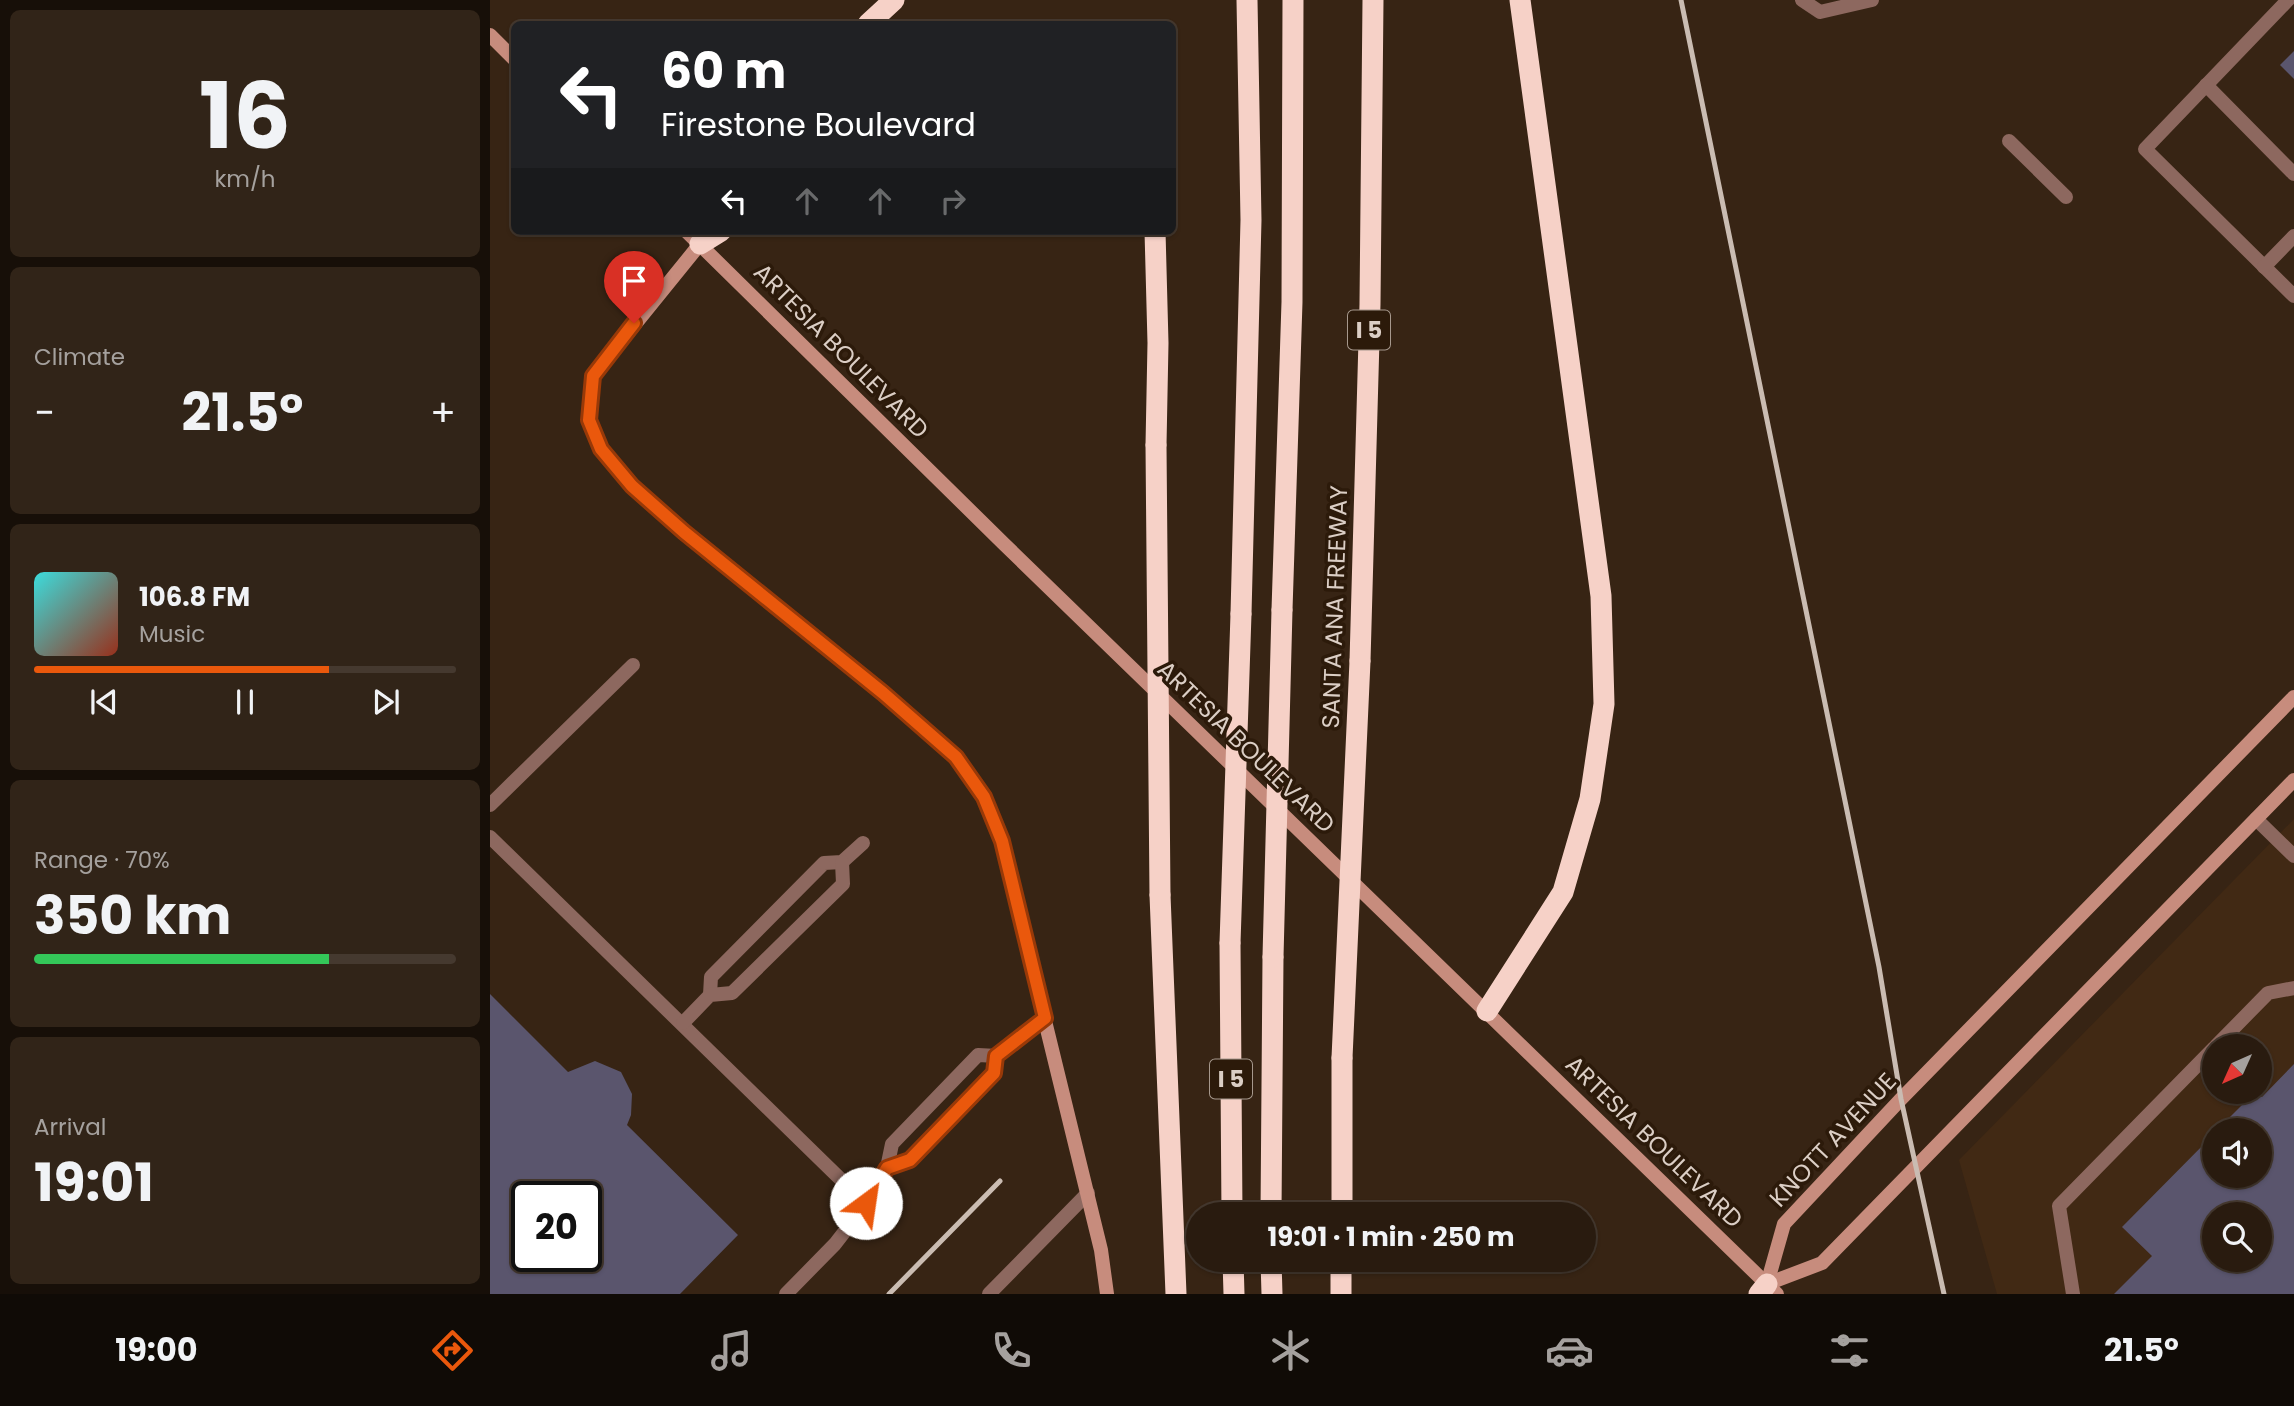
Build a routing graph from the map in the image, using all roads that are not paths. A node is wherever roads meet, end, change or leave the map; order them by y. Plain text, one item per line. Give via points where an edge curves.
1 (894, 0) edge
2 (1247, 0) edge
3 (1293, 0) edge
4 (1373, 0) edge
5 (1520, 0) edge
6 (1802, 0) edge
7 (1872, 0) edge
8 (2288, 0) edge
9 (872, 21) edge
10 (490, 35) edge
11 (511, 56) edge
12 (2206, 85) junction
13 (2009, 141) dead end
14 (2294, 174) edge
15 (2066, 197) dead end
16 (697, 235) edge
17 (1155, 235) edge
18 (2294, 236) edge
19 (2264, 267) junction
20 (2294, 296) edge
21 (633, 665) dead end
22 (2294, 697) edge
23 (2294, 780) edge
24 (490, 805) edge
25 (2256, 819) junction
26 (490, 837) edge
27 (863, 843) dead end
28 (2294, 856) edge
29 (842, 862) junction
30 (2294, 988) edge
31 (710, 995) junction
32 (1487, 1011) junction
33 (1045, 1018) junction
34 (683, 1024) junction
35 (2228, 1034) edge
36 (996, 1056) junction
37 (2202, 1060) edge
38 (887, 1168) junction
39 (1088, 1193) junction
40 (1232, 1202) edge
41 (1271, 1202) edge
42 (1342, 1202) edge
43 (866, 1203) junction
44 (1233, 1272) edge
45 (1271, 1272) edge
46 (1342, 1272) edge
47 (1005, 1278) junction
48 (1768, 1291) edge
49 (786, 1294) edge
50 (989, 1294) edge
51 (1006, 1294) edge
52 (1107, 1294) edge
53 (1176, 1294) edge
54 (1234, 1294) edge
55 (1272, 1294) edge
56 (1342, 1294) edge
57 (2073, 1294) edge

1 - 9 highway
2 - 40 highway, I 5, bridge via 1251,220 1230,943
3 - 41 highway, bridge via 1292,302 1273,957
4 - 42 highway, SANTA ANA FREEWAY / I 5, bridge via 1370,304 1342,1058
5 - 32 highway via 1601,596 1604,704 1590,799 1563,892
6 - 7 street via 1820,12
8 - 12 street
10 - 11 main road
12 - 14 street
12 - 19 street via 2145,149
13 - 15 street
16 - 32 main road, ARTESIA BOULEVARD via 1004,544
16 - 33 main road via 593,376 589,420 601,449 632,486 684,532 956,757 984,797 1002,841
17 - 53 highway, bridge via 1160,895
18 - 19 street
19 - 20 street
21 - 24 street
22 - 48 main road, KNOTT AVENUE via 1900,1099 1784,1224
23 - 25 main road
25 - 28 street
25 - 48 main road via 1822,1263
26 - 34 street
27 - 29 street
29 - 31 street via 824,863 711,977
29 - 31 street via 843,884 732,993
30 - 35 street via 2268,993
31 - 34 street
32 - 48 main road, ARTESIA BOULEVARD
33 - 36 street
33 - 39 main road
34 - 43 street
36 - 38 street via 994,1073 910,1160
36 - 38 street via 978,1055 968,1065 892,1144
37 - 57 street via 2059,1206
38 - 43 street
39 - 47 street
39 - 52 main road
43 - 49 street via 835,1244
44 - 54 highway
45 - 55 highway
46 - 56 highway
47 - 50 street
47 - 51 street

